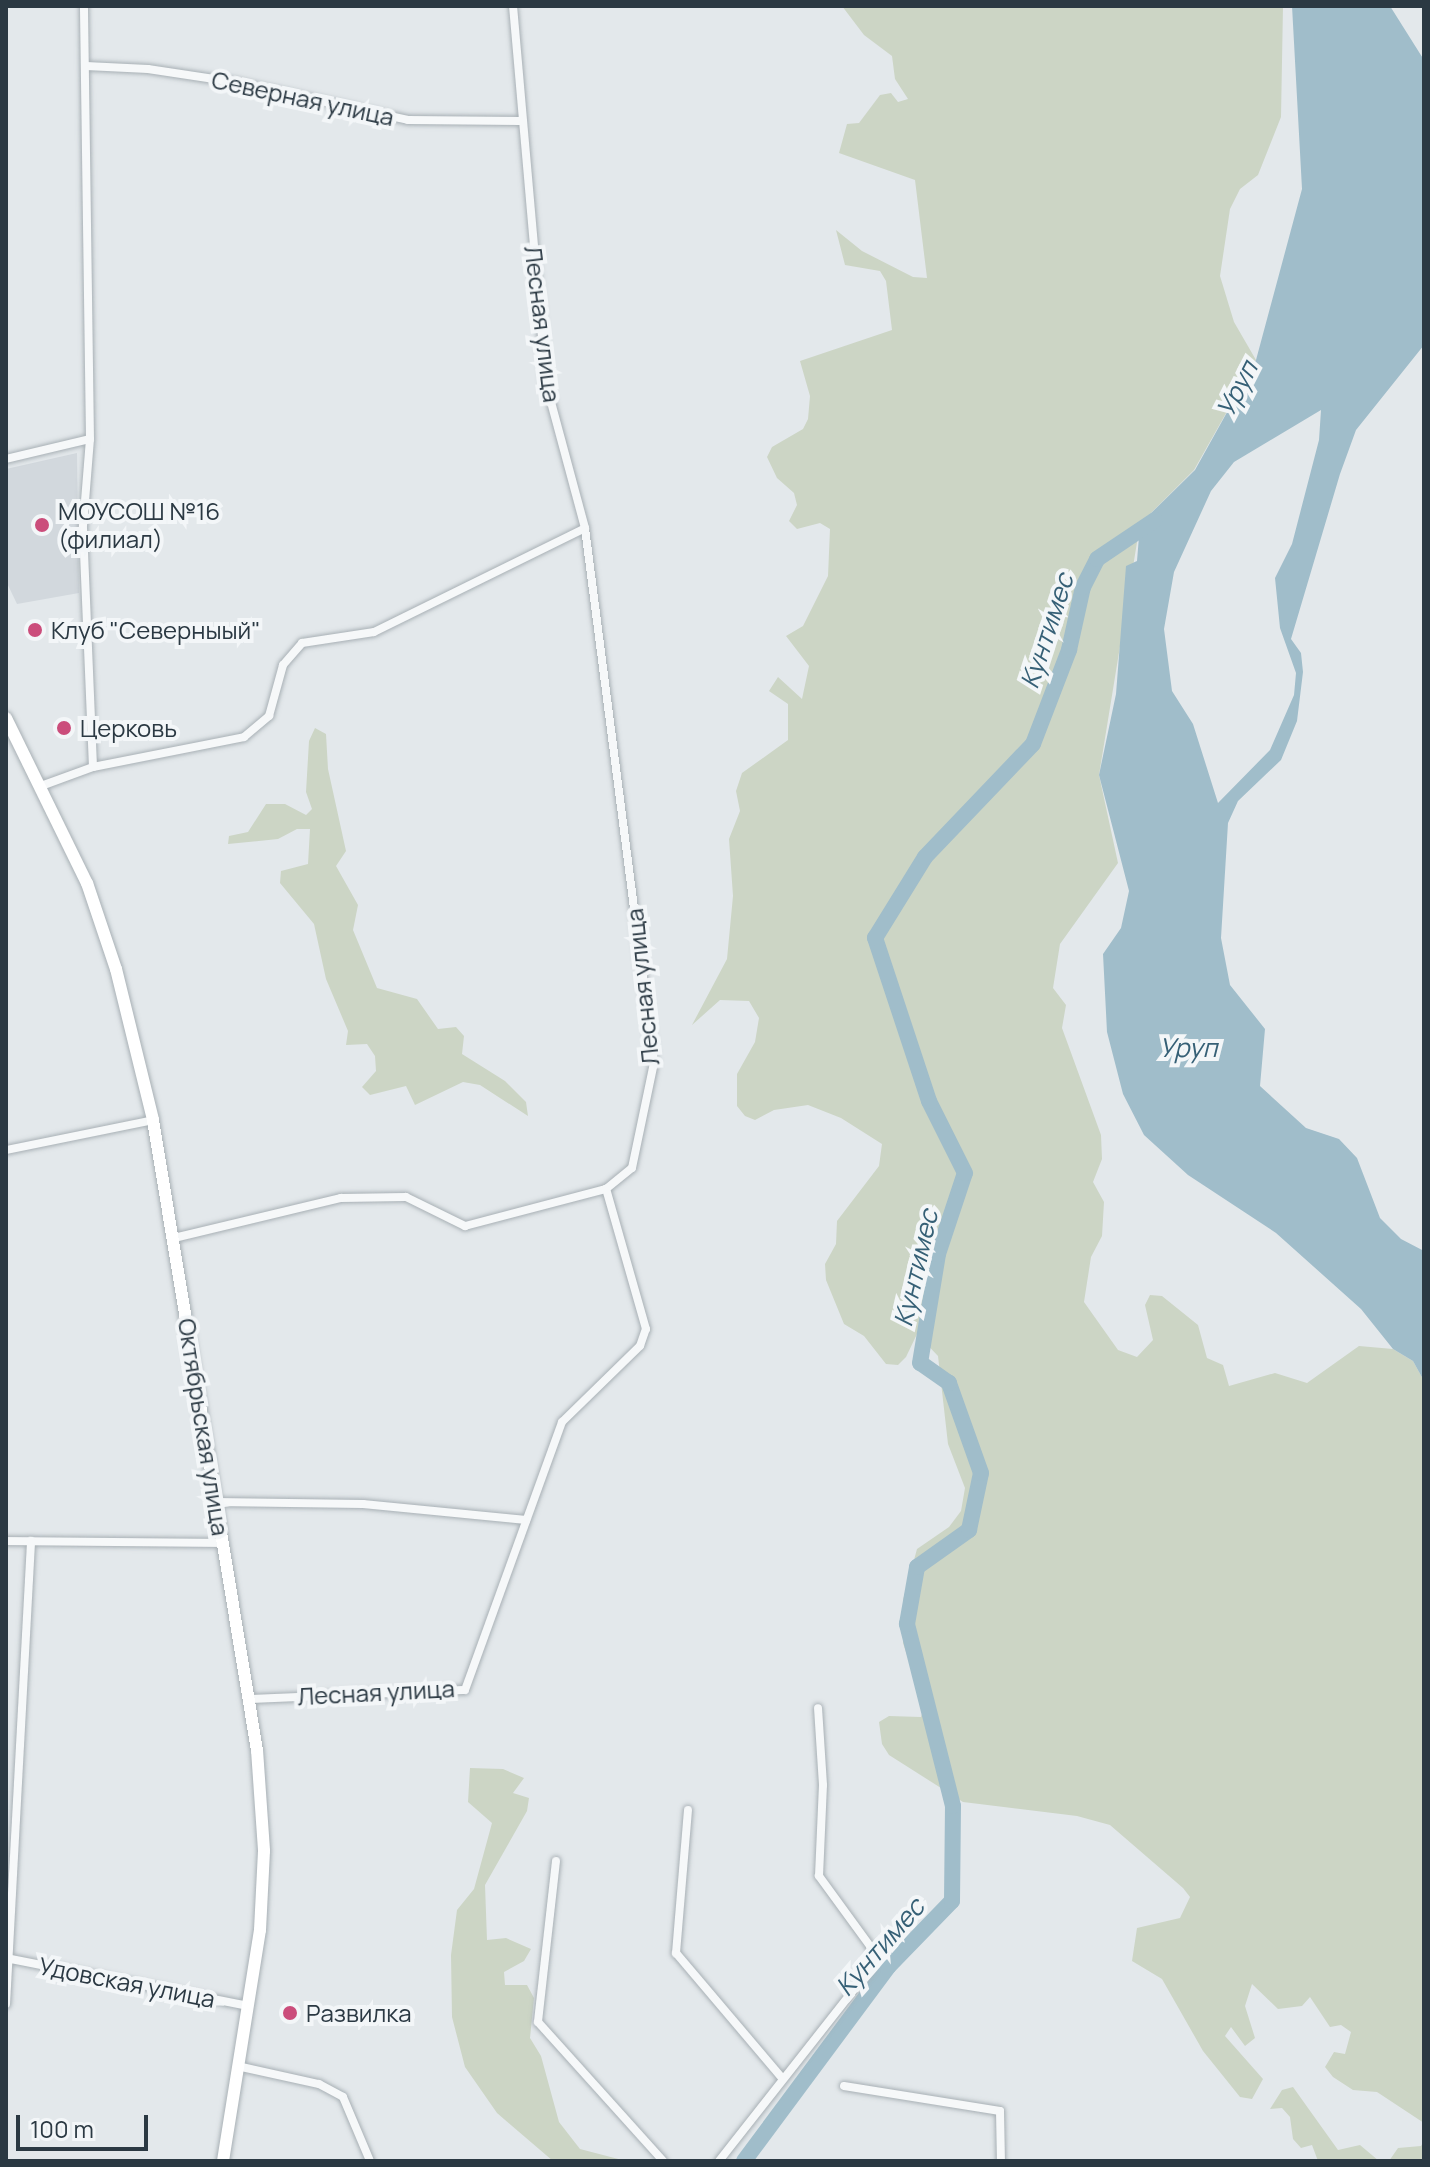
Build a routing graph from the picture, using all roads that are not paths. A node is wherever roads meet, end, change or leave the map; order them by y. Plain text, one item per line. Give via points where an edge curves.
1 (84, 6) edge
2 (513, 6) edge
3 (86, 66) junction
4 (520, 121) junction
5 (90, 439) junction
6 (6, 459) edge
7 (585, 528) junction
8 (6, 718) edge
9 (93, 767) junction
10 (41, 786) junction
11 (153, 1120) junction
12 (6, 1150) edge
13 (606, 1189) junction
14 (174, 1238) junction
15 (216, 1502) junction
16 (526, 1520) junction
17 (6, 1541) edge
18 (31, 1541) junction
19 (223, 1543) junction
20 (249, 1699) junction
21 (818, 1708) dead end
22 (688, 1810) dead end
23 (556, 1861) dead end
24 (6, 1958) edge
25 (6, 2004) edge
26 (248, 2006) junction
27 (237, 2066) junction
28 (781, 2077) junction
29 (844, 2086) dead end
30 (223, 2161) edge
31 (370, 2161) edge
32 (663, 2161) edge
33 (719, 2161) edge
34 (1001, 2161) edge

1 - 3 street
2 - 4 street, Лесная улица
3 - 4 street, Северная улица via 246,84 408,120
3 - 5 street
4 - 7 street, Лесная улица via 546,383
5 - 6 street
5 - 9 street via 83,526
7 - 9 street via 374,632 302,643 283,665 269,716 244,737
7 - 13 street, Лесная улица via 654,1063 632,1168
8 - 10 street, Октябрьская улица
9 - 10 street
10 - 11 street, Октябрьская улица via 87,883 111,954
11 - 12 street
11 - 14 street, Октябрьская улица
13 - 14 street via 465,1226 406,1197 341,1198
13 - 16 street, Лесная улица via 646,1329 640,1346 562,1422
14 - 15 street, Октябрьская улица
15 - 16 street via 363,1504
15 - 19 street, Октябрьская улица
16 - 20 street, Лесная улица via 465,1690
17 - 18 street
18 - 19 street
18 - 24 street
19 - 20 street, Октябрьская улица
20 - 26 street, Октябрьская улица via 264,1851 260,1930
21 - 28 street via 823,1785 819,1876 873,1957 870,1969
22 - 28 street via 676,1953
23 - 32 street via 538,2022
24 - 25 street
24 - 26 street, Удовская улица
26 - 27 street, Октябрьская улица
27 - 30 street, Октябрьская улица
27 - 31 street via 319,2084 343,2097
28 - 33 street
29 - 34 street via 1000,2111

